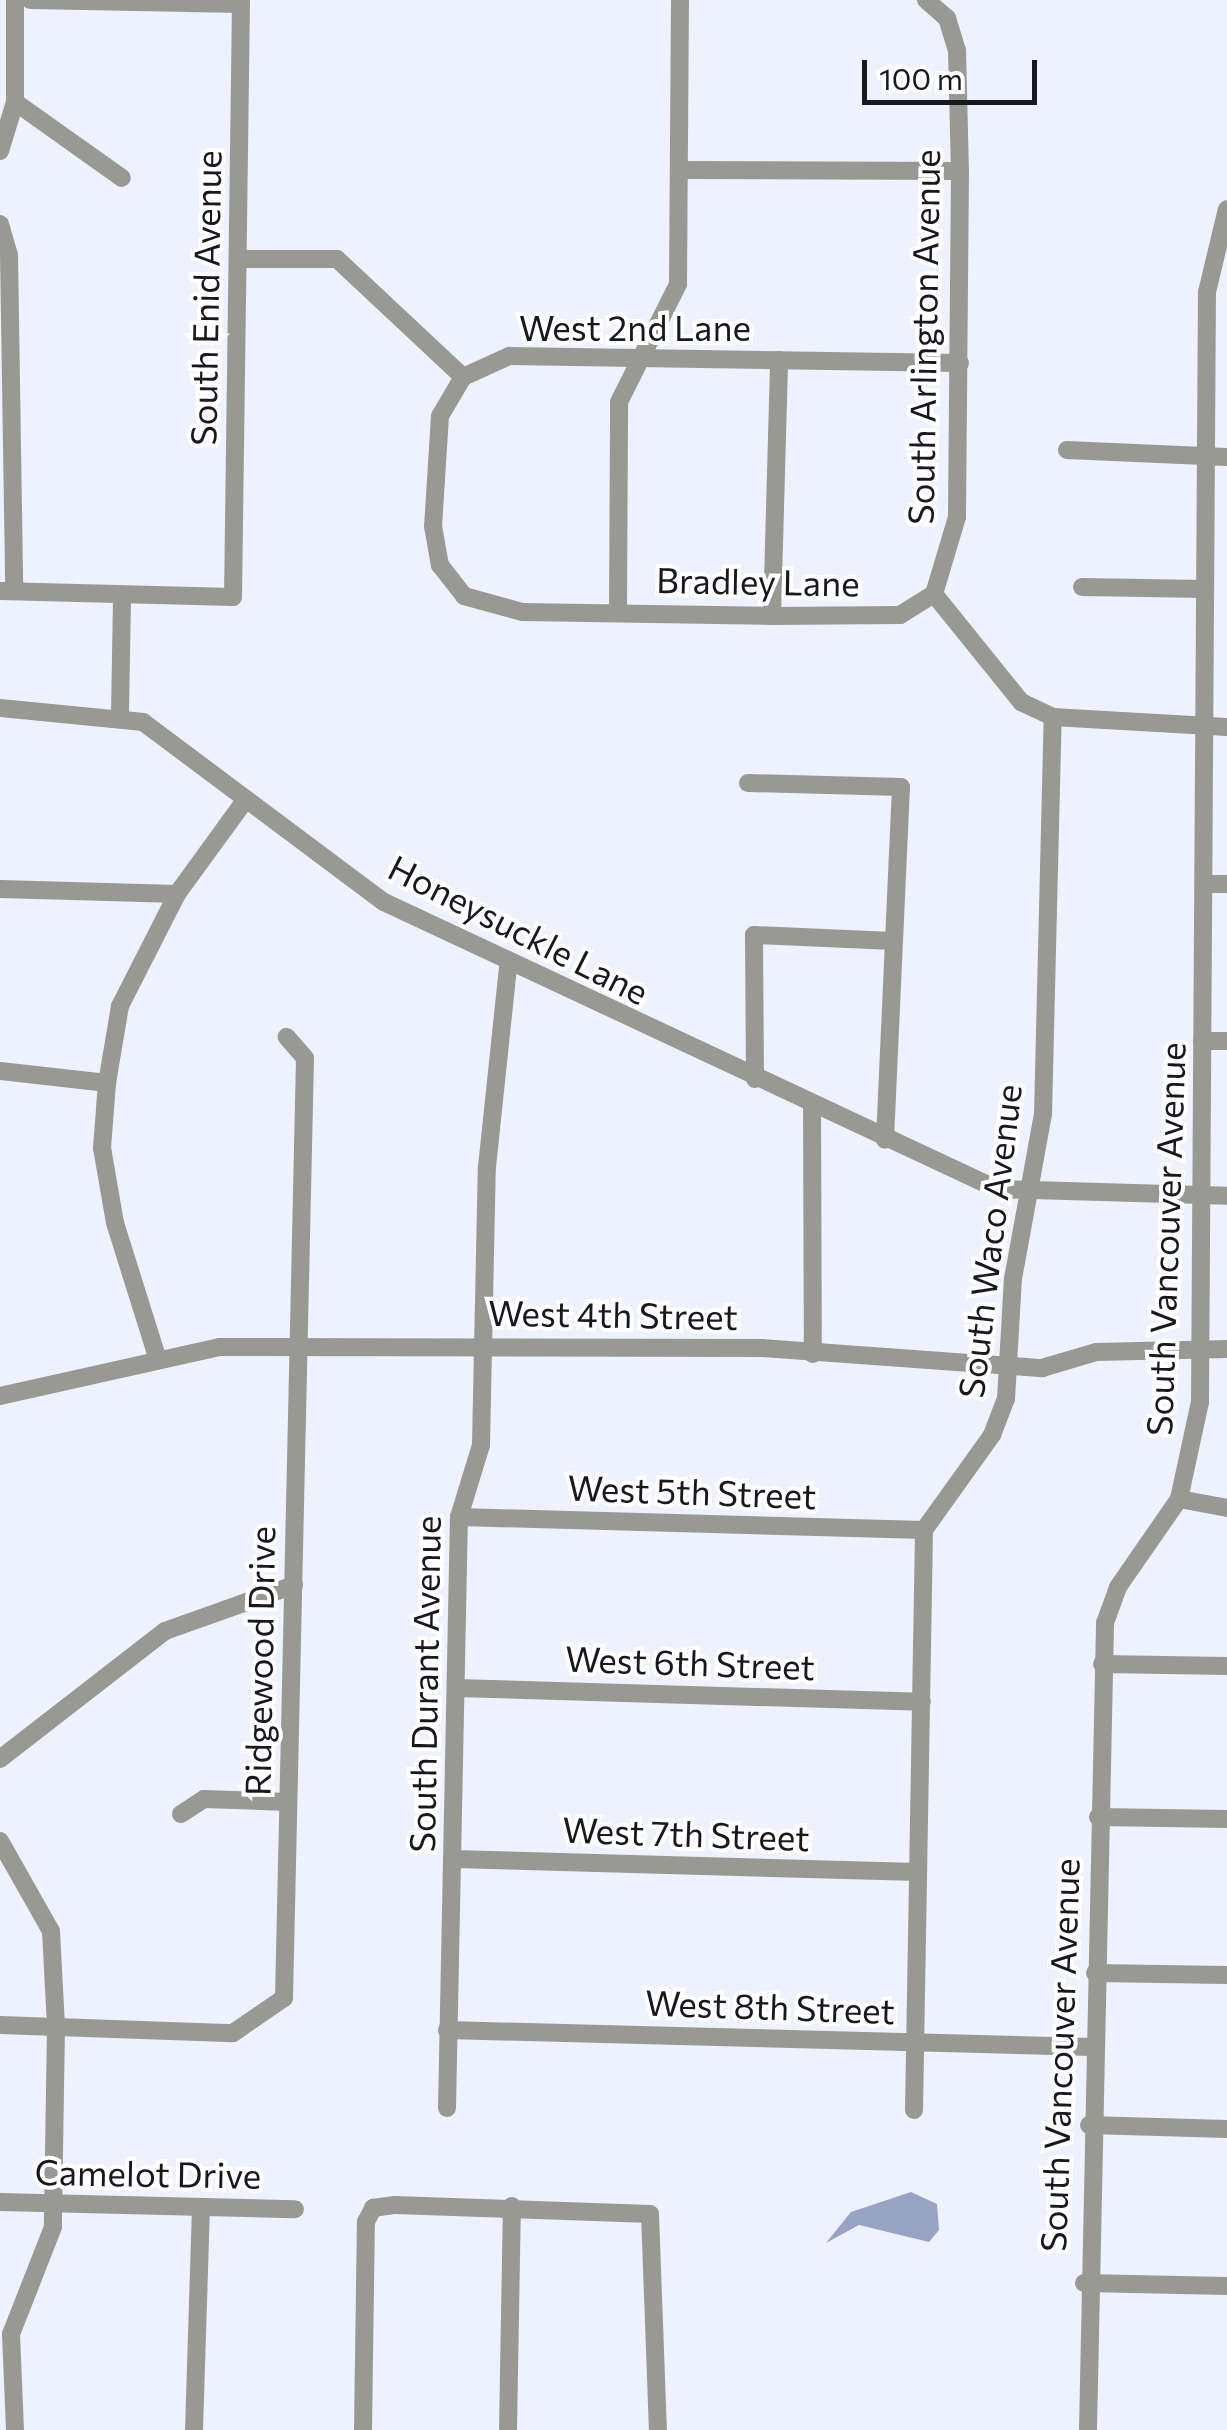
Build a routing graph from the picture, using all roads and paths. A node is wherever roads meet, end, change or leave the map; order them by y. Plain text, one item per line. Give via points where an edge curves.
1 (15, 0) edge
2 (30, 0) edge
3 (680, 0) edge
4 (85, 1) edge
5 (241, 2) edge
6 (938, 6) edge
7 (15, 102) junction
8 (0, 151) edge
9 (679, 170) junction
10 (960, 171) junction
11 (122, 178) dead end
12 (1227, 209) edge
13 (0, 224) edge
14 (239, 259) junction
15 (645, 358) junction
16 (779, 360) junction
17 (960, 363) junction
18 (463, 377) junction
19 (1066, 450) dead end
20 (1207, 456) junction
21 (1227, 457) edge
22 (1082, 587) dead end
23 (1205, 588) junction
24 (7, 591) edge
25 (934, 594) junction
26 (122, 596) junction
27 (618, 611) junction
28 (772, 616) junction
29 (0, 708) edge
30 (120, 713) junction
31 (1053, 717) junction
32 (1202, 726) junction
33 (1227, 727) edge
34 (748, 783) dead end
35 (246, 798) junction
36 (1206, 884) junction
37 (1227, 884) edge
38 (0, 889) edge
39 (177, 894) junction
40 (893, 942) junction
41 (508, 967) junction
42 (286, 1036) dead end
43 (1202, 1040) junction
44 (1227, 1041) edge
45 (0, 1071) edge
46 (755, 1078) junction
47 (107, 1083) junction
48 (812, 1106) junction
49 (885, 1140) junction
50 (1030, 1191) junction
51 (1201, 1196) junction
52 (1227, 1196) edge
53 (486, 1343) junction
54 (1200, 1348) junction
55 (1227, 1349) edge
56 (299, 1352) junction
57 (814, 1354) junction
58 (158, 1360) junction
59 (1008, 1366) junction
60 (0, 1396) edge
61 (1179, 1499) junction
62 (1227, 1508) edge
63 (459, 1517) junction
64 (924, 1530) junction
65 (294, 1585) junction
66 (1102, 1664) junction
67 (1227, 1666) edge
68 (456, 1688) junction
69 (922, 1702) junction
70 (0, 1759) edge
71 (288, 1802) junction
72 (181, 1814) dead end
73 (1098, 1818) junction
74 (1227, 1819) edge
75 (0, 1841) edge
76 (452, 1859) junction
77 (918, 1872) junction
78 (1095, 1972) junction
79 (1227, 1975) edge
80 (0, 2024) edge
81 (56, 2026) junction
82 (447, 2030) junction
83 (915, 2043) junction
84 (1092, 2047) junction
85 (447, 2108) dead end
86 (914, 2110) dead end
87 (1088, 2125) junction
88 (1227, 2129) edge
89 (0, 2202) edge
90 (54, 2203) junction
91 (512, 2206) junction
92 (200, 2207) junction
93 (295, 2209) dead end
94 (1084, 2283) junction
95 (1227, 2286) edge
96 (16, 2430) edge
97 (194, 2430) edge
98 (363, 2430) edge
99 (508, 2430) edge
100 (658, 2430) edge
101 (1088, 2430) edge

1 - 7 street
2 - 4 street
3 - 9 street
4 - 5 street
5 - 14 street, South Enid Avenue
6 - 10 street, South Arlington Avenue via 957,50
7 - 8 street
7 - 11 street
9 - 10 street
9 - 15 street via 678,284
10 - 17 street, South Arlington Avenue
12 - 20 street, South Vancouver Avenue via 1207,292
13 - 24 street via 9,255
14 - 18 street via 337,259
14 - 26 street, South Enid Avenue via 232,597
15 - 16 street, West 2nd Lane
15 - 18 street, West 2nd Lane via 508,356
15 - 27 street via 619,402
16 - 17 street, West 2nd Lane
16 - 28 street
17 - 25 street, South Arlington Avenue via 957,517
18 - 27 street, Bradley Lane via 440,416 440,565 464,596 522,612
19 - 20 street
20 - 21 street
20 - 23 street, South Vancouver Avenue
22 - 23 street
23 - 32 street, South Vancouver Avenue
24 - 26 street
25 - 28 street, Bradley Lane via 900,615
25 - 31 street via 1021,702
26 - 30 street
27 - 28 street, Bradley Lane
29 - 30 street
30 - 35 street, Honeysuckle Lane
31 - 32 street
31 - 50 street, South Waco Avenue via 1042,1114
32 - 33 street
32 - 36 street, South Vancouver Avenue
34 - 40 street via 901,787
35 - 39 street
35 - 41 street, Honeysuckle Lane via 384,902
36 - 37 street
36 - 43 street, South Vancouver Avenue
38 - 39 street
39 - 47 street via 120,1006
40 - 46 street via 754,936
40 - 49 street
41 - 46 street, Honeysuckle Lane
41 - 53 street, South Durant Avenue via 487,1166
42 - 56 street, Ridgewood Drive via 305,1058
43 - 44 street
43 - 51 street, South Vancouver Avenue
45 - 47 street
46 - 48 street, Honeysuckle Lane
47 - 58 street via 102,1148 114,1223
48 - 49 street, Honeysuckle Lane
48 - 57 street
49 - 50 street, Honeysuckle Lane via 997,1188
50 - 51 street, Honeysuckle Lane
50 - 59 street, South Waco Avenue
51 - 52 street, Honeysuckle Lane
51 - 54 street, South Vancouver Avenue
53 - 56 street, West 4th Street
53 - 57 street, West 4th Street
53 - 63 street, South Durant Avenue via 480,1445
54 - 55 street, West 4th Street
54 - 59 street, West 4th Street
54 - 61 street, South Vancouver Avenue via 1200,1402
56 - 58 street, West 4th Street via 220,1346
56 - 65 street, Ridgewood Drive
57 - 59 street, West 4th Street
58 - 60 street, West 4th Street
59 - 64 street, South Waco Avenue via 992,1435 943,1492
61 - 62 street
61 - 66 street, South Vancouver Avenue via 1118,1587
63 - 64 street, West 5th Street
63 - 68 street, South Durant Avenue
64 - 69 street, South Waco Avenue
65 - 70 street via 164,1631
65 - 71 street, Ridgewood Drive
66 - 67 street
66 - 73 street, South Vancouver Avenue
68 - 69 street, West 6th Street
68 - 76 street, South Durant Avenue
69 - 77 street, South Waco Avenue
71 - 72 street via 204,1799
71 - 81 street, Ridgewood Drive via 284,1998 233,2033
73 - 74 street
73 - 78 street, South Vancouver Avenue
75 - 81 street via 51,1931
76 - 77 street, West 7th Street
76 - 82 street, South Durant Avenue
77 - 83 street, South Waco Avenue
78 - 79 street
78 - 84 street, South Vancouver Avenue
80 - 81 street, Ridgewood Drive
81 - 90 street
82 - 83 street, West 8th Street
82 - 85 street, South Durant Avenue
83 - 84 street, West 8th Street
83 - 86 street, South Waco Avenue
84 - 87 street, South Vancouver Avenue
87 - 88 street
87 - 94 street, South Vancouver Avenue
89 - 90 street, Camelot Drive
90 - 92 street, Camelot Drive
90 - 96 street via 50,2246 8,2352
91 - 98 street via 373,2208
91 - 99 street
91 - 100 street via 650,2214
92 - 93 street, Camelot Drive
92 - 97 street
94 - 95 street
94 - 101 street, South Vancouver Avenue

